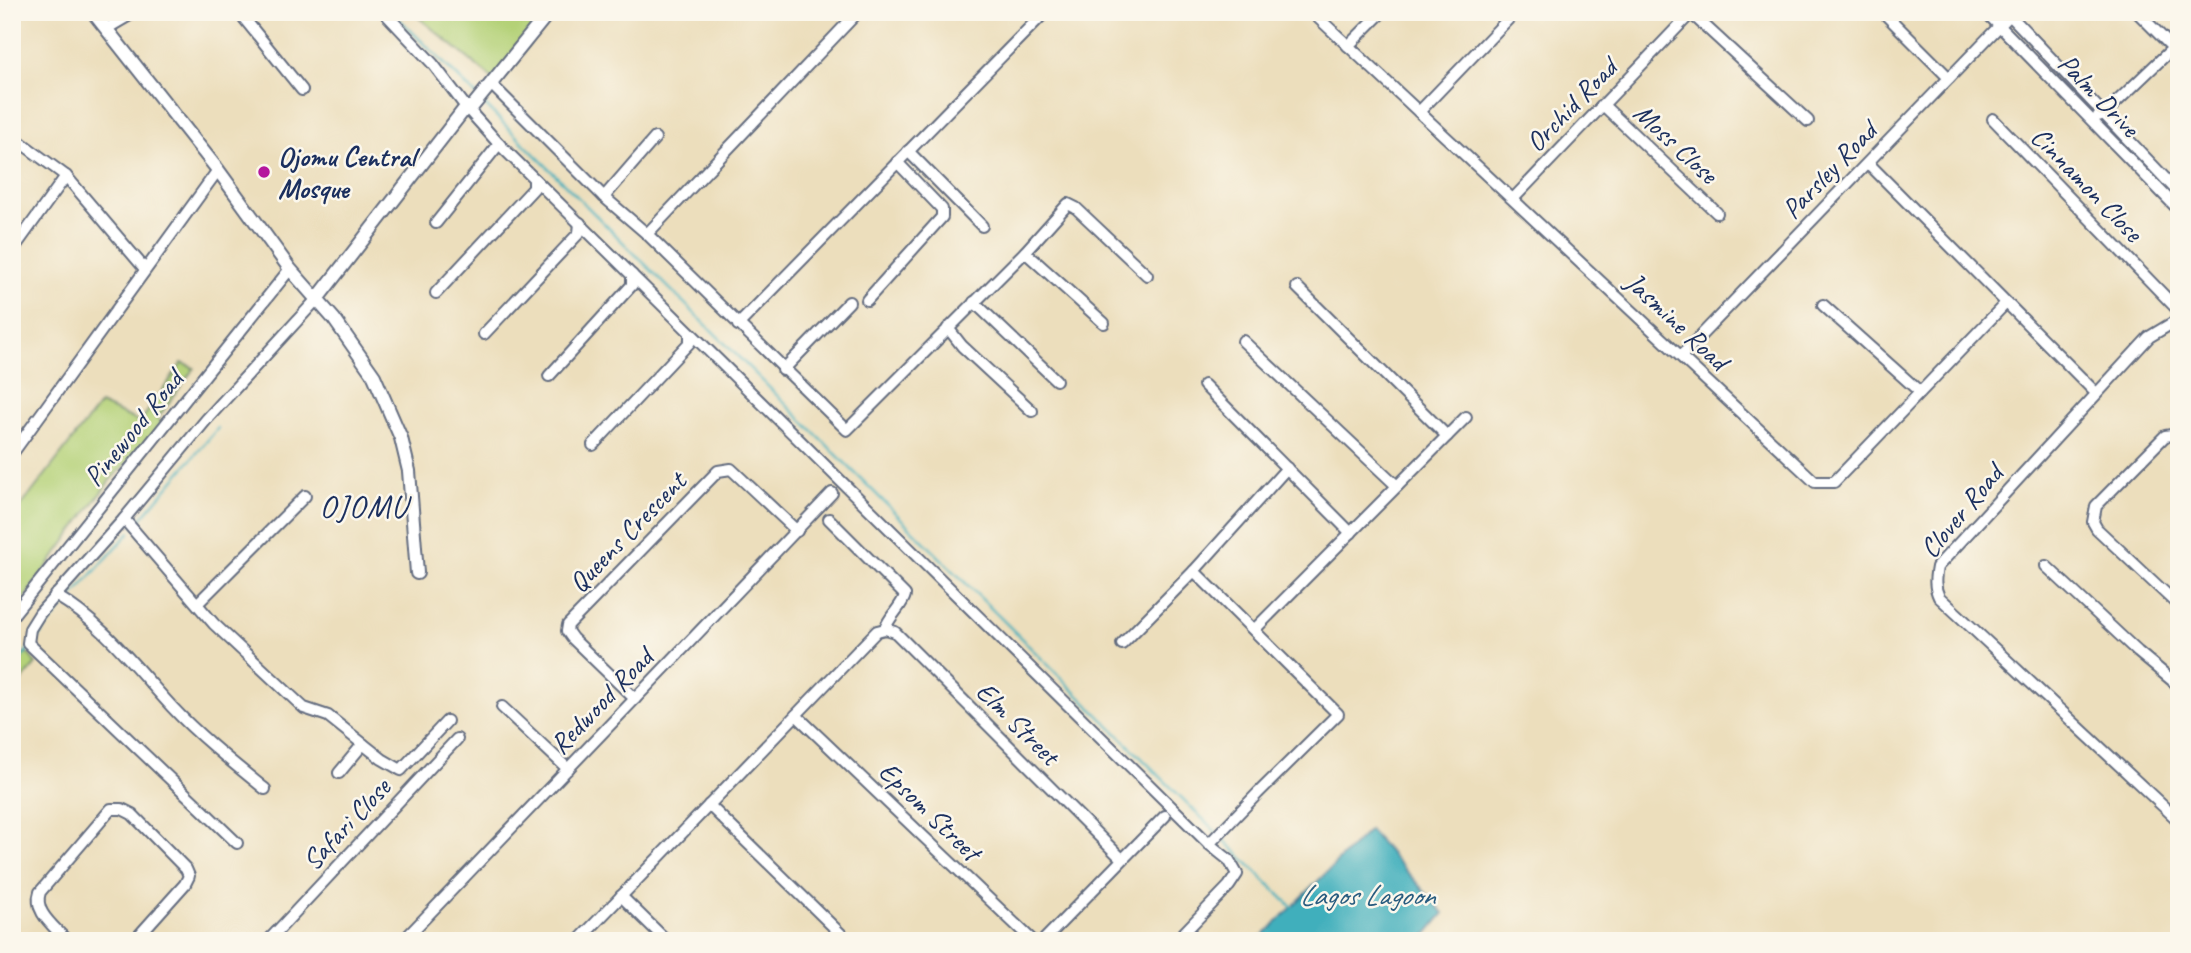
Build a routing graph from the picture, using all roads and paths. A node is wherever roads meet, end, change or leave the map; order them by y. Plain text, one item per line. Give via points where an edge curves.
1 (93, 12) edge
2 (135, 12) edge
3 (240, 12) edge
4 (384, 12) edge
5 (549, 12) edge
6 (858, 12) edge
7 (1045, 12) edge
8 (1312, 12) edge
9 (1382, 12) edge
10 (1515, 12) edge
11 (1883, 12) edge
12 (1986, 12) edge
13 (2137, 12) edge
14 (1692, 13) edge
15 (2009, 14) edge
16 (2000, 27) junction
17 (106, 29) junction
18 (1348, 46) junction
19 (2176, 51) edge
20 (1949, 78) junction
21 (491, 86) junction
22 (302, 90) dead end
23 (1603, 105) junction
24 (469, 107) junction
25 (1419, 112) junction
26 (2104, 114) junction
27 (1993, 118) dead end
28 (2088, 118) junction
29 (1808, 121) dead end
30 (12, 136) edge
31 (656, 138) dead end
32 (499, 144) junction
33 (908, 152) junction
34 (897, 162) junction
35 (1868, 163) junction
36 (218, 170) junction
37 (66, 176) junction
38 (534, 179) junction
39 (2179, 193) edge
40 (604, 197) junction
41 (1513, 199) junction
42 (2179, 210) edge
43 (1717, 213) dead end
44 (436, 223) dead end
45 (580, 223) junction
46 (982, 226) dead end
47 (647, 234) junction
48 (12, 251) edge
49 (1024, 252) junction
50 (145, 269) junction
51 (290, 270) junction
52 (632, 275) junction
53 (1147, 275) dead end
54 (1297, 287) dead end
55 (436, 293) dead end
56 (317, 299) junction
57 (867, 300) dead end
58 (849, 302) dead end
59 (974, 302) junction
60 (2006, 303) junction
61 (1823, 305) dead end
62 (2179, 311) edge
63 (2179, 319) edge
64 (1104, 323) dead end
65 (738, 325) junction
66 (948, 328) junction
67 (690, 333) junction
68 (484, 334) dead end
69 (1243, 341) dead end
70 (1681, 356) junction
71 (783, 370) junction
72 (548, 376) dead end
73 (1056, 380) dead end
74 (1204, 385) dead end
75 (1920, 392) junction
76 (2095, 392) junction
77 (1032, 411) dead end
78 (1466, 417) dead end
79 (1447, 436) junction
80 (2179, 438) edge
81 (593, 445) dead end
82 (12, 454) edge
83 (1287, 468) junction
84 (1397, 486) junction
85 (832, 493) dead end
86 (305, 496) dead end
87 (124, 519) junction
88 (829, 519) dead end
89 (797, 531) junction
90 (1351, 533) junction
91 (2046, 566) dead end
92 (1194, 571) junction
93 (417, 573) dead end
94 (64, 600) junction
95 (198, 603) junction
96 (2179, 606) edge
97 (12, 616) edge
98 (881, 630) junction
99 (1254, 630) junction
100 (1122, 644) dead end
101 (2179, 686) edge
102 (635, 699) junction
103 (502, 707) dead end
104 (796, 715) junction
105 (447, 721) dead end
106 (457, 739) dead end
107 (363, 744) junction
108 (568, 769) junction
109 (339, 773) dead end
110 (265, 789) dead end
111 (709, 805) junction
112 (1165, 816) dead end
113 (2179, 821) edge
114 (1211, 842) junction
115 (237, 843) dead end
116 (1122, 859) junction
117 (621, 895) junction
118 (67, 941) edge
119 (134, 941) edge
120 (268, 941) edge
121 (403, 941) edge
122 (578, 941) edge
123 (667, 941) edge
124 (848, 941) edge
125 (1033, 941) edge
126 (1043, 941) edge
127 (1176, 941) edge

1 - 17 street
2 - 17 street
3 - 22 street
4 - 24 street
5 - 21 street
6 - 47 street
7 - 33 street
8 - 18 street, Jasmine Road
9 - 18 street
10 - 25 street
11 - 20 street
12 - 16 street, Palm Drive
13 - 19 street
14 - 23 street, Orchid Road
14 - 29 street
15 - 16 street, Parsley Road
15 - 26 street, Palm Drive
16 - 20 street, Parsley Road
16 - 28 street, Palm Drive
17 - 36 street
18 - 25 street, Jasmine Road
19 - 26 street
20 - 35 street, Parsley Road
21 - 24 street
21 - 40 street
23 - 41 street, Orchid Road
23 - 43 street, Moss Close
24 - 32 street
24 - 56 street
25 - 41 street, Jasmine Road
26 - 28 street
26 - 39 street, Palm Drive
27 - 62 street, Cinnamon Close
28 - 42 street, Palm Drive
30 - 37 street
31 - 40 street
32 - 38 street
32 - 44 street
33 - 34 street
33 - 46 street
34 - 57 street via 942,209 942,217
34 - 65 street
35 - 60 street
35 - 70 street, Parsley Road
36 - 50 street
36 - 51 street
37 - 48 street
37 - 50 street
38 - 45 street
38 - 55 street via 534,188
40 - 47 street
41 - 70 street, Jasmine Road
45 - 52 street
45 - 68 street via 579,233
47 - 65 street
49 - 53 street via 1068,204
49 - 59 street
49 - 64 street
50 - 82 street
51 - 56 street
51 - 97 street, Pinewood Road
52 - 67 street
52 - 72 street via 632,285
54 - 79 street
56 - 87 street via 206,420
56 - 93 street via 374,376 401,438 409,471
58 - 71 street
59 - 66 street
59 - 73 street
60 - 75 street, Jasmine Road
60 - 76 street
61 - 75 street
63 - 76 street, Clover Road via 2149,337
65 - 71 street
66 - 71 street via 847,430
66 - 77 street
67 - 81 street via 690,342
67 - 114 street
69 - 84 street
70 - 75 street, Jasmine Road via 1815,482 1835,482
74 - 83 street
76 - 113 street, Clover Road via 1937,567 1936,590
78 - 79 street
79 - 84 street
80 - 96 street via 2165,436 2096,506 2093,522
83 - 90 street
83 - 92 street
84 - 90 street
85 - 89 street, Redwood Road
86 - 95 street
87 - 94 street
87 - 95 street
88 - 98 street via 905,594
89 - 102 street, Redwood Road
89 - 102 street, Queens Crescent via 731,469 718,471 568,625 572,638
90 - 99 street
91 - 101 street
92 - 99 street
92 - 100 street
94 - 110 street via 100,628 214,747
94 - 115 street via 30,629 32,647
95 - 107 street via 214,624 304,708 328,716
98 - 104 street
98 - 116 street, Elm Street via 895,632
99 - 114 street via 1338,714
102 - 108 street, Redwood Road
103 - 108 street
104 - 111 street
104 - 125 street, Epsom Street
105 - 107 street via 401,770
106 - 120 street, Safari Close
107 - 109 street
108 - 121 street, Redwood Road
111 - 117 street
111 - 124 street
112 - 116 street
114 - 127 street via 1237,874
116 - 126 street
117 - 122 street
117 - 123 street
118 - 119 street via 39,910 40,892 111,809 122,808 189,876

